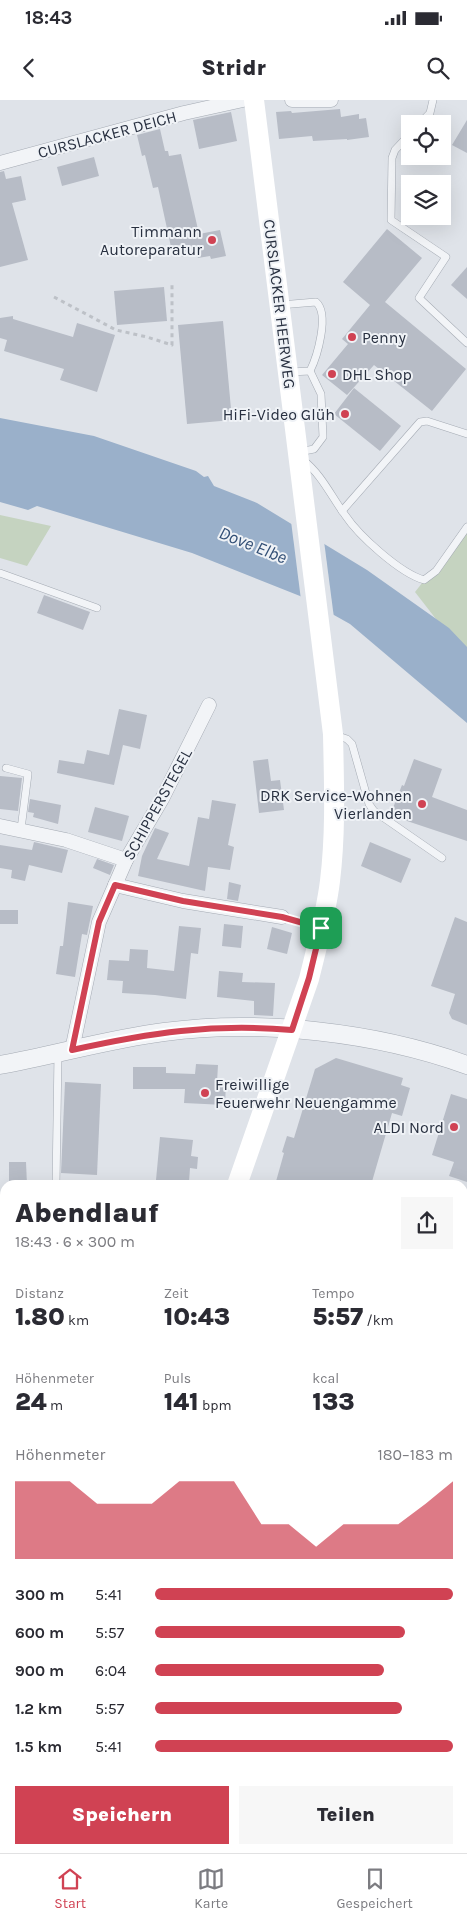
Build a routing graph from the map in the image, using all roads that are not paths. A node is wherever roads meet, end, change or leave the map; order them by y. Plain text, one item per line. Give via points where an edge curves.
1 (243, 100) edge
2 (254, 100) edge
3 (292, 100) edge
4 (331, 100) edge
5 (433, 100) edge
6 (428, 115) edge
7 (401, 144) edge
8 (0, 164) edge
9 (280, 306) junction
10 (467, 343) edge
11 (310, 371) junction
12 (288, 372) junction
13 (467, 434) edge
14 (299, 454) junction
15 (342, 511) junction
16 (467, 527) edge
17 (0, 573) edge
18 (97, 608) dead end
19 (209, 705) dead end
20 (333, 734) junction
21 (6, 768) dead end
22 (0, 826) edge
23 (21, 829) junction
24 (442, 858) dead end
25 (126, 860) junction
26 (115, 885) junction
27 (282, 917) dead end
28 (292, 1030) junction
29 (65, 1051) junction
30 (0, 1065) edge
31 (467, 1065) edge
32 (56, 1180) edge
33 (240, 1180) edge

1 - 8 street, CURSLACKER DEICH
2 - 9 main road, CURSLACKER HEERWEG
3 - 4 street
5 - 6 lane
7 - 10 lane via 392,158 391,220 446,257 419,298
9 - 11 lane via 316,302 320,306 320,346
9 - 12 main road, CURSLACKER HEERWEG
11 - 12 lane
11 - 14 lane via 321,394 324,437 314,449
12 - 14 main road, CURSLACKER HEERWEG
13 - 15 lane via 427,421 420,422
14 - 15 lane via 319,474
14 - 20 main road, CURSLACKER HEERWEG
15 - 16 lane via 363,538 413,577 424,580 436,571
17 - 18 lane
19 - 25 street, SCHIPPERSTEGEL via 162,799
20 - 24 lane via 352,744 369,804 374,811
20 - 28 main road, CURSLACKER HEERWEG via 335,813 330,881 318,944
21 - 23 lane via 28,774
22 - 23 street
23 - 25 street
25 - 26 street, SCHIPPERSTEGEL
26 - 27 street via 183,901
26 - 29 street, SCHIPPERSTEGEL via 99,922
28 - 29 street via 223,1027 178,1030
28 - 31 street via 414,1049
28 - 33 main road, CURSLACKER HEERWEG
29 - 30 street
29 - 32 lane

